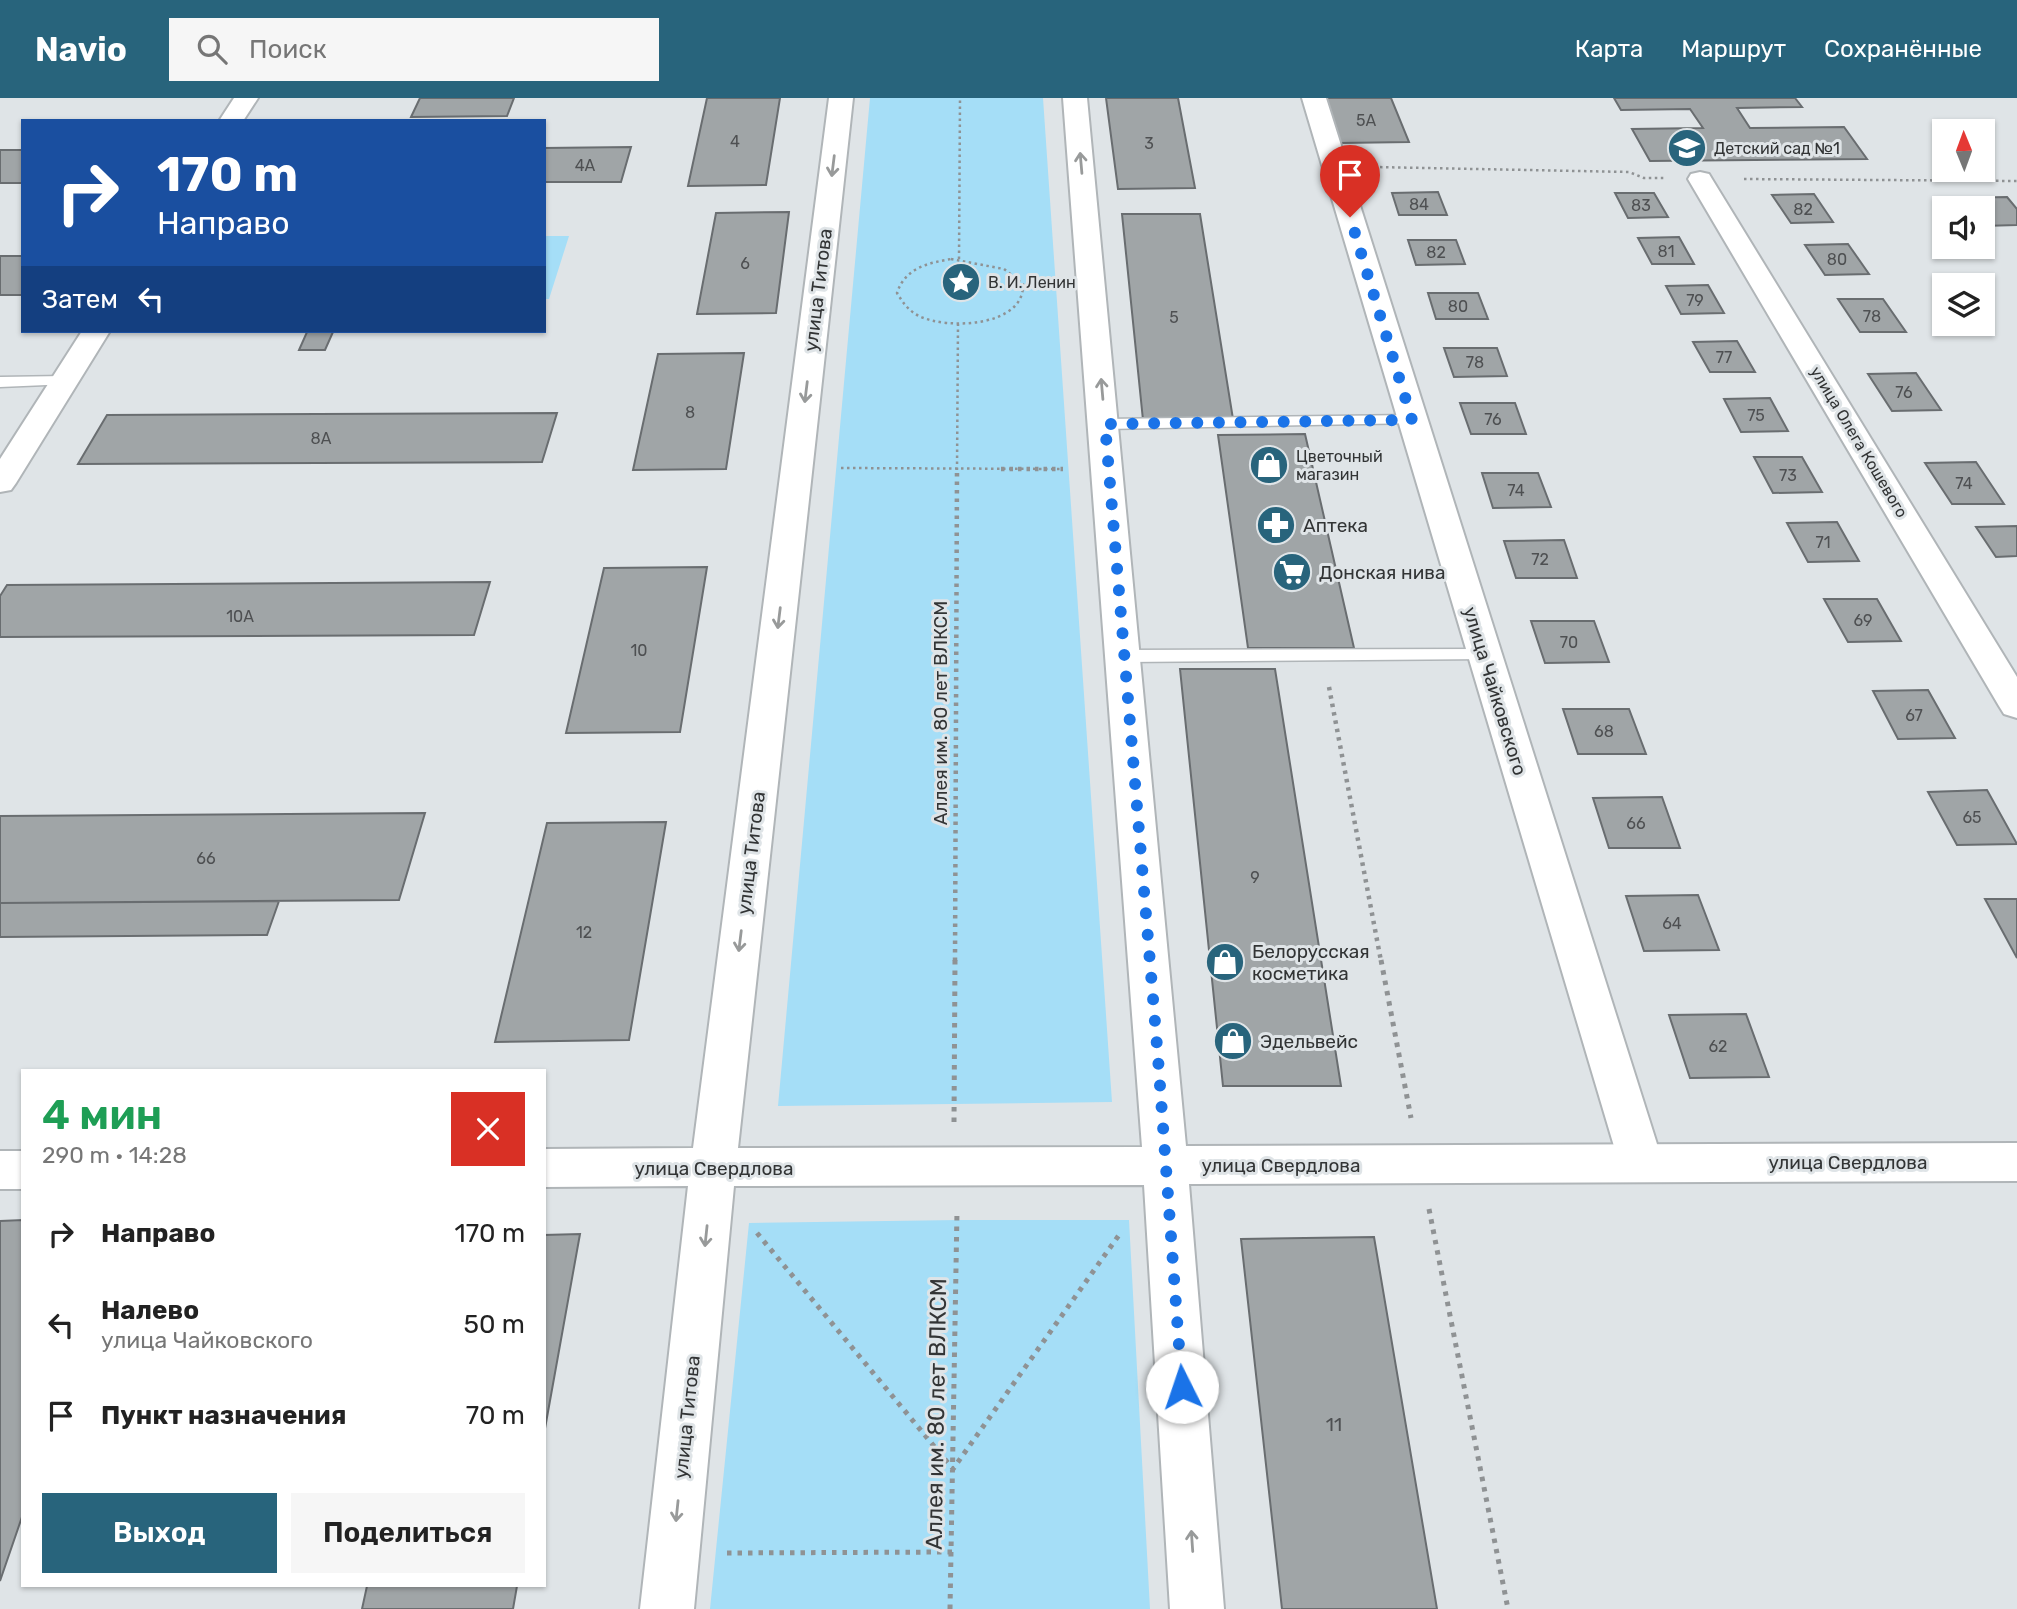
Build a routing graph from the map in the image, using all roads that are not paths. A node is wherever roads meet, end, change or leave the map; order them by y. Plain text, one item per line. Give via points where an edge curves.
1 (246, 98) edge
2 (841, 98) edge
3 (1075, 98) edge
4 (1314, 98) edge
5 (232, 119) edge
6 (1700, 178) dead end
7 (95, 333) edge
8 (64, 381) junction
9 (0, 382) edge
10 (1412, 420) junction
11 (1105, 424) junction
12 (0, 483) edge
13 (1483, 655) junction
14 (1126, 656) junction
15 (2017, 706) edge
16 (2017, 1162) edge
17 (1641, 1163) junction
18 (1167, 1165) junction
19 (546, 1168) edge
20 (713, 1168) junction
21 (0, 1170) edge
22 (21, 1170) edge
23 (667, 1609) edge
24 (1197, 1609) edge

1 - 5 street
2 -> 20 street, улица Титова
11 -> 3 street
4 - 10 street, улица Чайковского
6 - 15 street, улица Олега Кошевого
7 - 8 street
8 - 9 lane
8 - 12 street
10 - 11 lane
10 - 13 street, улица Чайковского
11 - 14 street
13 - 14 lane
13 - 17 street, улица Чайковского
14 - 18 street
16 - 17 street, улица Свердлова
17 - 18 street, улица Свердлова
18 - 20 street, улица Свердлова
24 -> 18 street
19 - 20 street, улица Свердлова
20 -> 23 street, улица Титова
21 - 22 street

